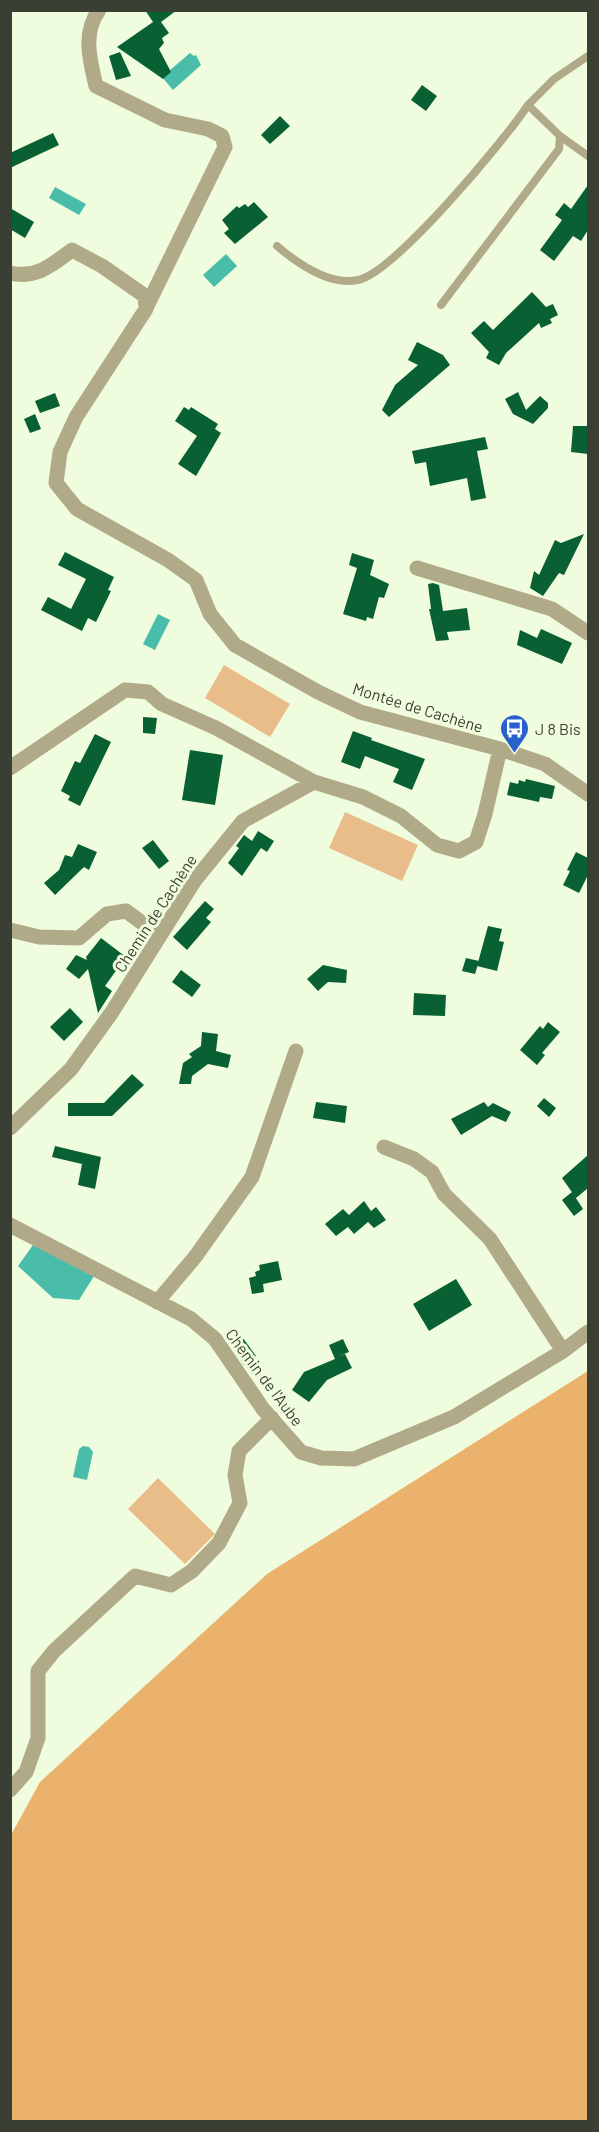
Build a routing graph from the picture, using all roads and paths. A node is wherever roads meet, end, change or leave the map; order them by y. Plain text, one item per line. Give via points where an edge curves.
1 (99, 10) edge
2 (588, 56) edge
3 (528, 105) junction
4 (560, 136) junction
5 (588, 156) edge
6 (277, 246) dead end
7 (10, 273) edge
8 (441, 305) dead end
9 (146, 308) junction
10 (417, 568) dead end
11 (588, 633) edge
12 (500, 749) junction
13 (10, 768) edge
14 (314, 782) junction
15 (588, 794) edge
16 (10, 930) edge
17 (160, 936) junction
18 (296, 1051) dead end
19 (10, 1128) edge
20 (384, 1147) dead end
21 (10, 1225) edge
22 (157, 1302) junction
23 (588, 1332) edge
24 (563, 1351) junction
25 (272, 1419) junction
26 (10, 1790) edge

1 - 9 street, Montée de Cachène via 87,50 96,86 165,120 208,129 222,136 225,147
2 - 3 lane via 554,79
3 - 4 lane
3 - 6 lane via 477,172 372,276 357,281 328,277 294,261
4 - 5 lane
4 - 8 lane via 559,149
7 - 9 street via 38,273 72,250 129,283 145,296
9 - 12 street, Montée de Cachène via 76,417 60,452 56,483 77,509 196,580 210,614 235,645 360,712
10 - 11 street via 552,609
12 - 14 street via 476,842 459,851 437,845 401,816 363,797
12 - 15 street via 546,764
13 - 14 street via 124,690 148,692 162,704 216,728
14 - 17 street, Chemin de Cachène via 243,821 195,880
16 - 17 street via 39,938 79,938 106,914 126,911
17 - 19 street, Chemin de Cachène via 71,1069
18 - 22 street via 252,1177 195,1257
20 - 24 street via 414,1159 432,1172 444,1194 490,1239
21 - 22 street, Chemin de l'Aube
22 - 25 street, Chemin de l'Aube via 191,1318 215,1339
23 - 24 street, Chemin de l'Aube
24 - 25 street, Chemin de l'Aube via 454,1417 354,1459 321,1458 301,1452
25 - 26 street via 239,1451 236,1475 240,1503 219,1543 171,1585 135,1576 54,1651 38,1671 38,1738 26,1772

